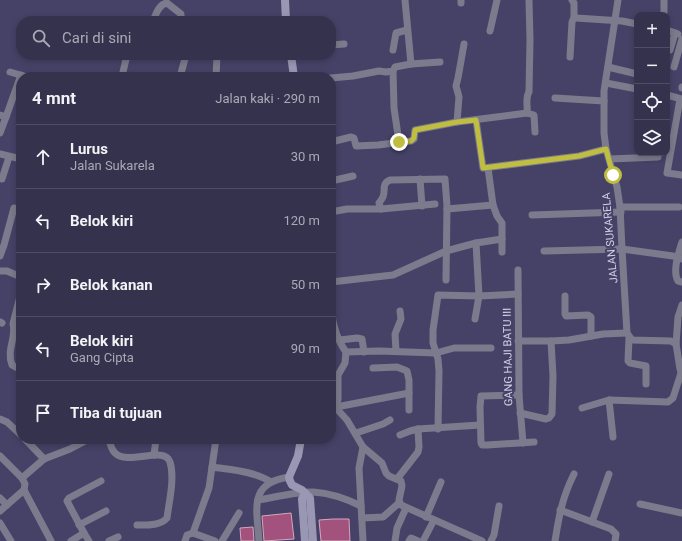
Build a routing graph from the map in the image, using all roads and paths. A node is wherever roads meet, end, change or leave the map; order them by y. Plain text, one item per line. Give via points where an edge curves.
1 (285, 0) edge
2 (405, 0) edge
3 (497, 0) edge
4 (529, 0) edge
5 (618, 0) edge
6 (664, 0) edge
7 (574, 1) edge
8 (664, 12) dead end
9 (155, 16) edge
10 (181, 16) edge
11 (284, 16) edge
12 (574, 17) junction
13 (614, 22) junction
14 (634, 24) edge
15 (407, 30) junction
16 (490, 31) dead end
17 (678, 34) edge
18 (682, 39) edge
19 (344, 44) dead end
20 (464, 44) dead end
21 (336, 45) edge
22 (393, 50) dead end
23 (670, 50) dead end
24 (570, 57) dead end
25 (126, 60) edge
26 (185, 60) edge
27 (217, 60) edge
28 (292, 60) edge
29 (440, 62) dead end
30 (411, 64) junction
31 (674, 67) dead end
32 (608, 68) junction
33 (10, 72) dead end
34 (123, 72) dead end
35 (181, 72) edge
36 (216, 72) edge
37 (293, 72) edge
38 (393, 72) junction
39 (634, 73) edge
40 (16, 74) edge
41 (336, 78) edge
42 (606, 83) junction
43 (634, 88) edge
44 (16, 91) edge
45 (670, 97) edge
46 (555, 98) dead end
47 (681, 99) edge
48 (604, 101) junction
49 (527, 113) junction
50 (3, 116) edge
51 (476, 120) junction
52 (457, 122) junction
53 (536, 132) dead end
54 (0, 133) edge
55 (336, 141) edge
56 (399, 142) junction
57 (606, 149) junction
58 (0, 154) edge
59 (9, 157) junction
60 (658, 157) dead end
61 (16, 158) edge
62 (610, 159) junction
63 (488, 168) junction
64 (682, 175) edge
65 (353, 176) dead end
66 (2, 178) dead end
67 (420, 179) junction
68 (336, 180) edge
69 (435, 204) dead end
70 (493, 205) junction
71 (422, 206) junction
72 (679, 207) dead end
73 (14, 208) dead end
74 (381, 209) junction
75 (446, 209) junction
76 (621, 210) junction
77 (336, 211) edge
78 (532, 215) dead end
79 (502, 240) junction
80 (682, 242) edge
81 (476, 243) junction
82 (622, 249) junction
83 (446, 251) junction
84 (544, 251) dead end
85 (502, 252) dead end
86 (0, 256) edge
87 (680, 258) edge
88 (518, 270) dead end
89 (0, 271) edge
90 (16, 276) edge
91 (446, 280) dead end
92 (336, 281) edge
93 (682, 282) edge
94 (518, 294) junction
95 (479, 296) junction
96 (564, 296) dead end
97 (682, 306) edge
98 (400, 311) dead end
99 (16, 312) edge
100 (680, 318) edge
101 (475, 319) dead end
102 (336, 333) edge
103 (628, 335) junction
104 (591, 336) junction
105 (340, 340) junction
106 (518, 341) junction
107 (551, 341) junction
108 (676, 344) junction
109 (491, 348) dead end
110 (396, 351) junction
111 (346, 352) junction
112 (364, 352) junction
113 (436, 353) junction
114 (16, 367) edge
115 (373, 368) dead end
116 (681, 374) edge
117 (646, 384) dead end
118 (409, 393) junction
119 (520, 395) junction
120 (609, 400) junction
121 (336, 404) edge
122 (336, 408) edge
123 (582, 408) dead end
124 (336, 410) edge
125 (409, 410) dead end
126 (520, 413) junction
127 (0, 419) edge
128 (390, 420) dead end
129 (480, 425) junction
130 (418, 429) junction
131 (438, 429) junction
132 (16, 430) edge
133 (356, 433) junction
134 (400, 435) dead end
135 (612, 437) dead end
136 (534, 442) dead end
137 (523, 443) junction
138 (30, 444) edge
139 (80, 444) edge
140 (111, 444) edge
141 (155, 444) edge
142 (215, 444) edge
143 (300, 444) edge
144 (364, 447) junction
145 (154, 455) junction
146 (0, 456) edge
147 (42, 457) junction
148 (212, 467) junction
149 (574, 474) dead end
150 (608, 474) dead end
151 (289, 477) junction
152 (22, 478) junction
153 (397, 479) junction
154 (101, 481) dead end
155 (271, 482) junction
156 (441, 482) dead end
157 (24, 490) junction
158 (305, 493) junction
159 (0, 498) edge
160 (258, 500) junction
161 (399, 503) junction
162 (640, 504) dead end
163 (7, 505) junction
164 (361, 506) junction
165 (499, 506) dead end
166 (406, 508) junction
167 (560, 510) junction
168 (0, 511) edge
169 (106, 511) dead end
170 (239, 513) dead end
171 (682, 513) edge
172 (426, 517) junction
173 (362, 518) junction
174 (434, 520) junction
175 (592, 522) junction
176 (0, 523) edge
177 (79, 525) junction
178 (137, 525) dead end
179 (308, 528) junction
180 (84, 533) junction
181 (193, 533) junction
182 (118, 537) dead end
183 (11, 541) edge
184 (52, 541) edge
185 (71, 541) edge
186 (89, 541) edge
187 (109, 541) edge
188 (185, 541) edge
189 (215, 541) edge
190 (222, 541) edge
191 (259, 541) edge
192 (305, 541) edge
193 (313, 541) edge
194 (363, 541) edge
195 (395, 541) edge
196 (409, 541) edge
197 (418, 541) edge
198 (423, 541) edge
199 (482, 541) edge
200 (491, 541) edge
201 (555, 541) edge
202 (615, 541) edge

1 - 11 street
2 - 15 street
3 - 16 street
4 - 49 street
5 - 13 street, JALAN SUKARELA
6 - 8 street
7 - 12 street
9 - 10 street via 163,3 167,3
12 - 13 street
12 - 24 street
13 - 14 street
13 - 32 street, JALAN SUKARELA
15 - 22 street via 396,33
15 - 30 street
17 - 23 street
18 - 31 street
19 - 21 street
20 - 52 street via 456,86 459,97
25 - 34 street
26 - 35 street
27 - 36 street
28 - 37 street
29 - 30 street
30 - 38 street via 395,67
32 - 39 street
32 - 42 street, JALAN SUKARELA
33 - 40 street
38 - 41 street via 379,71
38 - 56 street via 394,108
42 - 43 street
42 - 48 street, JALAN SUKARELA
44 - 50 street
45 - 47 street
46 - 48 street
47 - 64 street via 667,172
48 - 57 street, JALAN SUKARELA
49 - 51 street
49 - 53 street via 534,115
50 - 54 street
51 - 52 street
51 - 63 street via 483,168
52 - 56 street via 415,130 411,141
55 - 56 street via 351,137 354,138 356,146 378,146
57 - 62 street, JALAN SUKARELA
57 - 63 street via 579,156
58 - 59 street
59 - 61 street
59 - 66 street
60 - 62 street
62 - 76 street, JALAN SUKARELA
63 - 70 street
65 - 68 street
67 - 71 street
67 - 74 street via 386,182 379,203
67 - 75 street via 444,179
69 - 71 street
70 - 75 street
70 - 79 street via 495,214 502,223
71 - 74 street
72 - 76 street
73 - 86 street
74 - 77 street
75 - 83 street
76 - 78 street
76 - 82 street, JALAN SUKARELA
79 - 81 street
79 - 85 street
80 - 87 street
81 - 83 street
81 - 95 street
82 - 84 street
82 - 87 street
82 - 103 street, JALAN SUKARELA
83 - 91 street
83 - 92 street via 393,275
87 - 93 street via 676,278
88 - 94 street, GANG HAJI BATU III
89 - 90 street
94 - 95 street
94 - 106 street, GANG HAJI BATU III
95 - 101 street
95 - 113 street via 438,295 433,330
96 - 104 street via 566,316 591,317
97 - 100 street
98 - 110 street via 401,320 395,334
99 - 114 street via 9,350 12,365
100 - 108 street
102 - 105 street
103 - 104 street
103 - 108 street via 632,340 671,341
103 - 117 street, JALAN SUKARELA via 628,361 646,366
104 - 107 street
105 - 111 street via 341,347
105 - 112 street via 362,339
106 - 107 street
106 - 119 street, GANG HAJI BATU III
107 - 126 street via 552,414 546,418
108 - 116 street
109 - 113 street via 454,348
110 - 112 street
110 - 113 street
111 - 112 street
111 - 121 street via 338,375
113 - 131 street via 439,371
115 - 118 street via 404,369 408,374
116 - 120 street via 673,398 668,402
118 - 122 street
118 - 125 street
119 - 126 street, GANG HAJI BATU III
119 - 129 street via 481,396
120 - 123 street
120 - 135 street
124 - 133 street
126 - 137 street, GANG HAJI BATU III
127 - 132 street
128 - 133 street
129 - 131 street
129 - 137 street via 482,445
130 - 131 street
130 - 134 street
130 - 153 street via 418,452
133 - 144 street
136 - 137 street
138 - 147 street
139 - 147 street
140 - 145 street via 118,456 127,458
141 - 145 street
142 - 148 street
143 - 151 street
144 - 153 street via 379,459 389,476
144 - 164 street via 359,468
145 - 178 street via 170,460 172,476 166,518 156,524
146 - 152 street
147 - 152 street
148 - 155 street via 241,471
148 - 181 street via 209,488
149 - 167 street
150 - 175 street
151 - 155 street
151 - 158 street via 292,485
152 - 157 street
153 - 161 street via 402,486
154 - 177 street via 67,499
155 - 160 street via 265,485
156 - 172 street
157 - 163 street
157 - 184 street
158 - 160 street
158 - 164 street via 323,493
158 - 179 street via 310,498
159 - 163 street
160 - 191 street
161 - 166 street
161 - 173 street via 383,518
162 - 171 street
163 - 168 street
164 - 173 street
165 - 200 street
166 - 172 street
166 - 195 street via 397,528
167 - 175 street
167 - 201 street
169 - 177 street
170 - 190 street
172 - 174 street
173 - 194 street
174 - 198 street
174 - 199 street
175 - 202 street via 613,530 616,534
176 - 183 street
177 - 180 street
179 - 192 street
179 - 193 street
180 - 185 street
180 - 186 street
181 - 188 street via 188,535
181 - 189 street
182 - 187 street
196 - 197 street via 411,538

